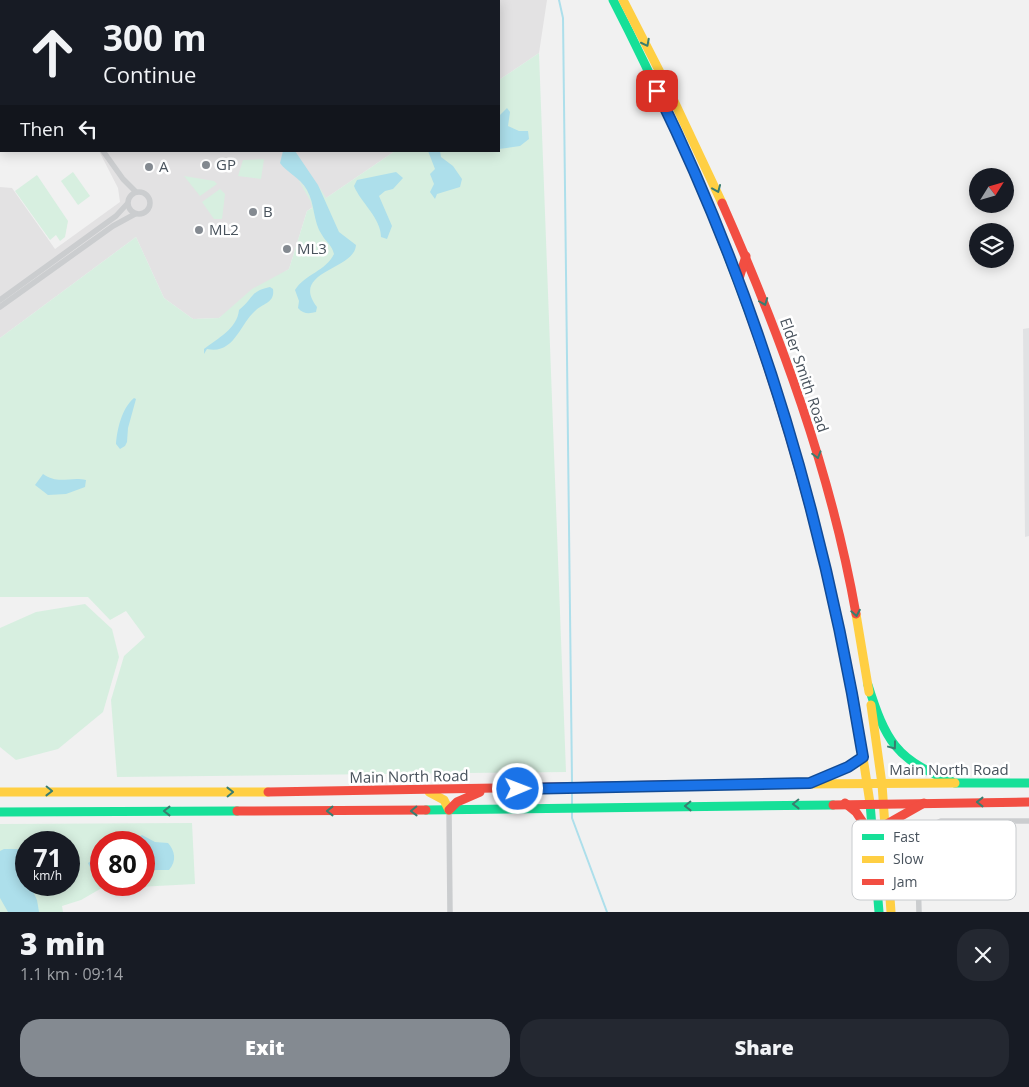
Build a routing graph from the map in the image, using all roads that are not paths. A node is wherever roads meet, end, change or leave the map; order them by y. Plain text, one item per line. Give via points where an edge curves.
1 (612, 0) edge
2 (623, 0) edge
3 (104, 152) edge
4 (123, 179) junction
5 (136, 192) junction
6 (129, 197) junction
7 (127, 204) junction
8 (136, 214) junction
9 (724, 244) junction
10 (746, 256) junction
11 (738, 282) junction
12 (0, 300) edge
13 (0, 308) edge
14 (868, 685) junction
15 (863, 757) junction
16 (810, 783) junction
17 (1029, 783) edge
18 (868, 784) junction
19 (882, 784) junction
20 (961, 784) junction
21 (426, 790) junction
22 (486, 790) junction
23 (0, 792) edge
24 (1029, 802) edge
25 (845, 803) junction
26 (870, 803) junction
27 (885, 803) junction
28 (924, 803) junction
29 (449, 810) junction
30 (0, 812) edge
31 (861, 820) edge
32 (872, 820) edge
33 (886, 820) edge
34 (893, 820) edge
35 (1016, 821) edge
36 (1029, 821) edge
37 (879, 909) edge
38 (891, 909) edge
39 (450, 912) edge

1 - 9 main road, Elder Smith Road via 688,156
2 -> 10 main road, Elder Smith Road via 692,134
3 - 4 street
4 - 5 street
4 - 6 street
5 - 6 street
5 - 8 street via 148,196 150,205 146,212
6 - 7 street
7 - 8 street
7 - 12 street via 116,216
8 - 13 street via 113,226
9 - 10 main road
9 - 11 main road, Elder Smith Road
10 - 11 main road
10 -> 14 main road, Elder Smith Road via 788,363 817,454 853,594
11 - 15 main road, Elder Smith Road via 796,456 840,629
14 - 19 main road, Elder Smith Road
14 -> 20 main road via 886,736 901,756 929,774
15 - 16 main road
15 - 18 main road, Elder Smith Road
16 - 18 main road, Main North Road
16 - 22 main road, Main North Road
17 - 20 main road, Main North Road
18 - 19 main road, Main North Road
18 - 26 main road, Elder Smith Road
19 - 20 main road, Main North Road
19 - 27 main road, Elder Smith Road
21 - 22 main road, Main North Road
23 -> 21 main road, Main North Road
21 - 29 main road via 444,800
22 - 29 main road via 462,799
24 -> 28 main road
25 - 26 main road
25 -> 29 main road
25 - 31 main road
26 - 27 main road
26 - 32 main road, Elder Smith Road
27 - 28 main road
27 - 33 main road, Elder Smith Road
28 - 34 main road
29 -> 30 main road
29 - 39 street
35 - 36 street
37 - 38 main road

